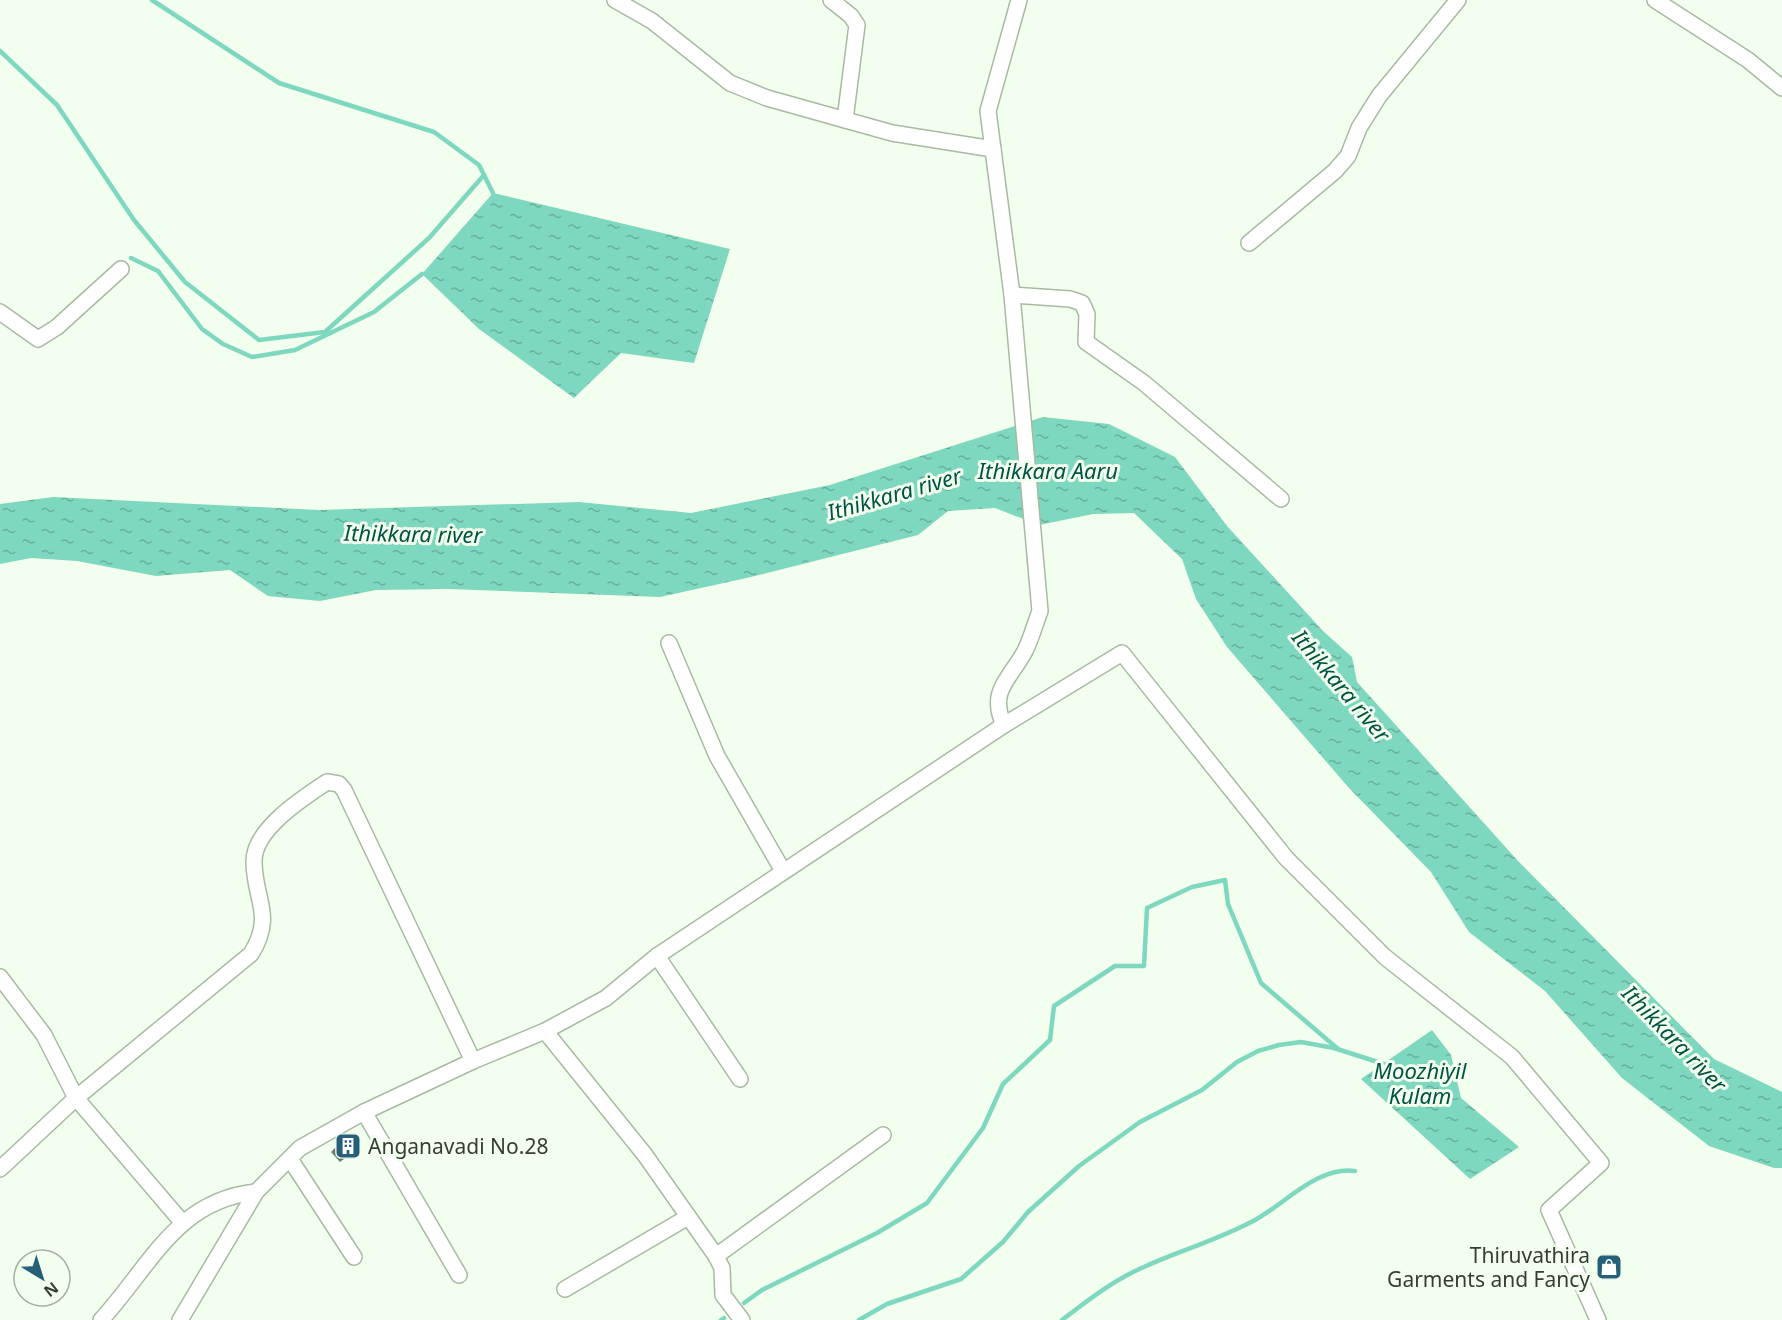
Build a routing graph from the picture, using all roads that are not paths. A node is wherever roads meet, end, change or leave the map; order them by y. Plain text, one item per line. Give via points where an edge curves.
1 (615, 0) edge
2 (831, 0) edge
3 (1019, 0) edge
4 (1458, 0) edge
5 (1655, 0) edge
6 (1782, 88) edge
7 (845, 120) junction
8 (993, 148) junction
9 (1249, 243) dead end
10 (121, 269) dead end
11 (1012, 295) junction
12 (0, 312) edge
13 (1281, 499) dead end
14 (669, 643) dead end
15 (1004, 725) junction
16 (783, 871) junction
17 (657, 956) junction
18 (0, 977) edge
19 (545, 1031) junction
20 (473, 1061) junction
21 (740, 1079) dead end
22 (76, 1098) junction
23 (364, 1112) junction
24 (883, 1135) dead end
25 (290, 1159) junction
26 (0, 1169) edge
27 (256, 1192) junction
28 (688, 1217) junction
29 (182, 1222) junction
30 (716, 1256) junction
31 (354, 1257) dead end
32 (459, 1275) dead end
33 (566, 1289) dead end
34 (101, 1320) edge
35 (180, 1320) edge
36 (742, 1320) edge
37 (1598, 1320) edge

1 - 7 street via 652,21 730,83
2 - 7 street via 857,25
3 - 8 street via 988,111
4 - 9 street via 1379,96 1359,128 1348,156
5 - 6 street via 1748,60
7 - 8 street via 892,133
8 - 11 street
10 - 12 street via 57,327 38,339
11 - 13 street via 1082,303 1087,314 1084,335 1088,344 1144,383
11 - 15 street via 1040,611 1025,651 998,693 998,712
14 - 16 street via 717,756
15 - 16 street
15 - 37 street via 1122,653 1286,858 1385,957 1512,1057 1600,1163 1549,1210
16 - 17 street
17 - 19 street via 606,998
17 - 21 street
18 - 22 street via 44,1035
19 - 20 street
19 - 28 street via 645,1155
20 - 22 street via 344,790 339,784 327,782 271,825 259,843 254,860 264,920 262,936 251,954
20 - 23 street
22 - 26 street
22 - 29 street
23 - 25 street via 300,1148
23 - 32 street
24 - 30 street
25 - 27 street
25 - 31 street
27 - 29 street via 226,1196
27 - 35 street
28 - 30 street
28 - 33 street
29 - 34 street
30 - 36 street via 722,1268 723,1294

